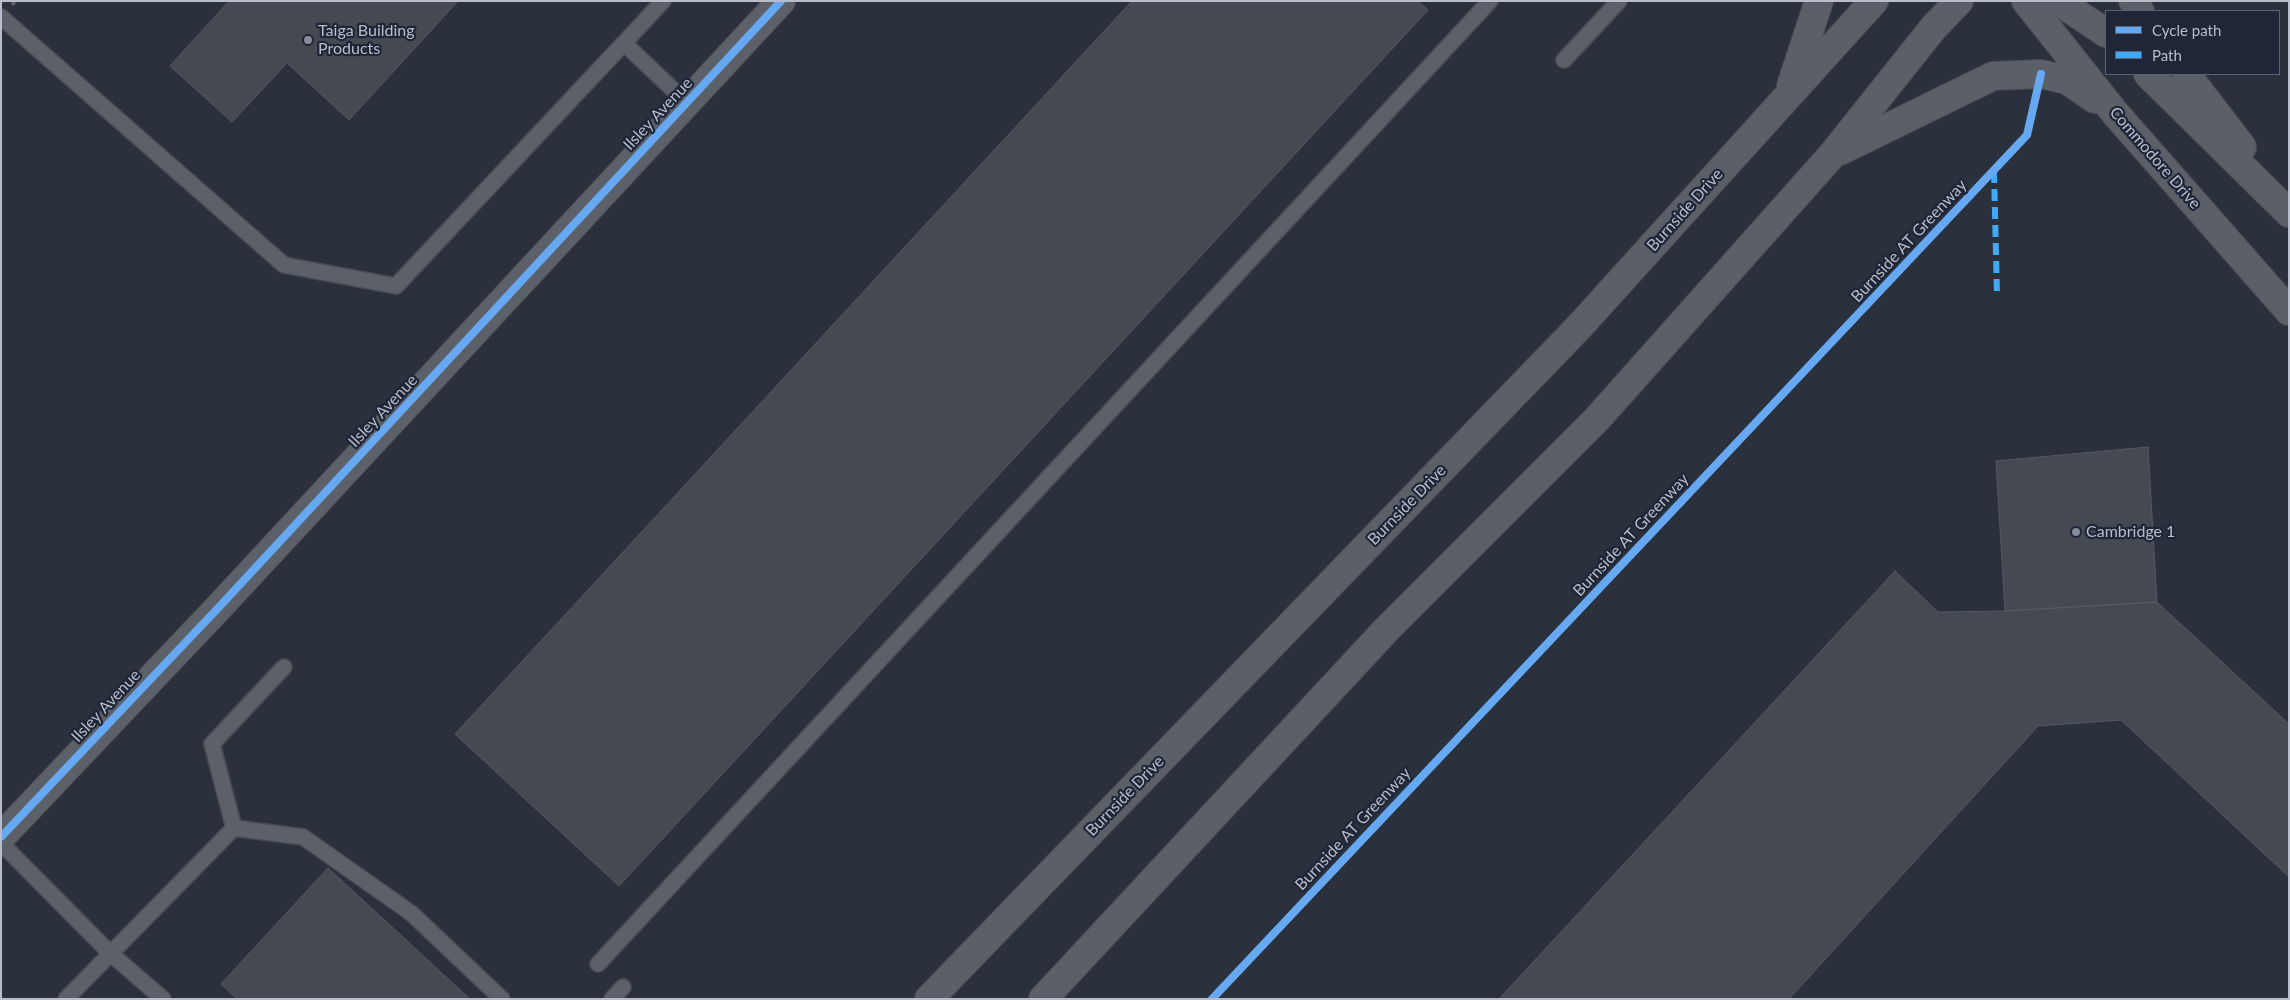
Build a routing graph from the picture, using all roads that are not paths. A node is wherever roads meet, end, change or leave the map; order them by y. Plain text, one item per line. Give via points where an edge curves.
1 (663, 1) edge
2 (781, 1) edge
3 (1490, 1) edge
4 (1619, 1) edge
5 (1819, 1) edge
6 (1874, 1) edge
7 (1959, 1) edge
8 (2026, 1) edge
9 (2058, 1) edge
10 (1, 17) edge
11 (2105, 32) edge
12 (624, 44) junction
13 (1564, 60) dead end
14 (2149, 75) edge
15 (2187, 75) edge
16 (1788, 96) junction
17 (687, 103) junction
18 (2115, 113) junction
19 (1832, 155) junction
20 (2289, 207) edge
21 (2289, 213) edge
22 (2289, 311) edge
23 (284, 667) dead end
24 (234, 828) junction
25 (1, 837) edge
26 (1, 843) edge
27 (110, 953) junction
28 (598, 964) dead end
29 (623, 987) dead end
30 (66, 999) edge
31 (163, 999) edge
32 (502, 999) edge
33 (612, 999) edge
34 (929, 999) edge
35 (1043, 999) edge

1 - 12 lane
2 - 17 street, Ilsley Avenue
3 - 28 lane
4 - 13 lane
5 - 16 main road
6 - 16 main road, Burnside Drive
7 - 19 main road via 1934,27
8 - 18 main road, Commodore Drive
9 - 11 main road
10 - 12 lane via 284,265 396,286
12 - 17 lane
14 - 21 main road
15 - 20 main road
16 - 34 main road, Burnside Drive via 1571,335
17 - 25 street, Ilsley Avenue
18 - 19 main road via 2067,80 2041,74 1993,76
18 - 22 main road, Commodore Drive
19 - 35 main road via 1597,419 1387,629
23 - 24 lane via 212,744
24 - 27 lane
24 - 32 lane via 303,837 411,913
26 - 27 lane
27 - 30 lane
27 - 31 lane
29 - 33 lane

